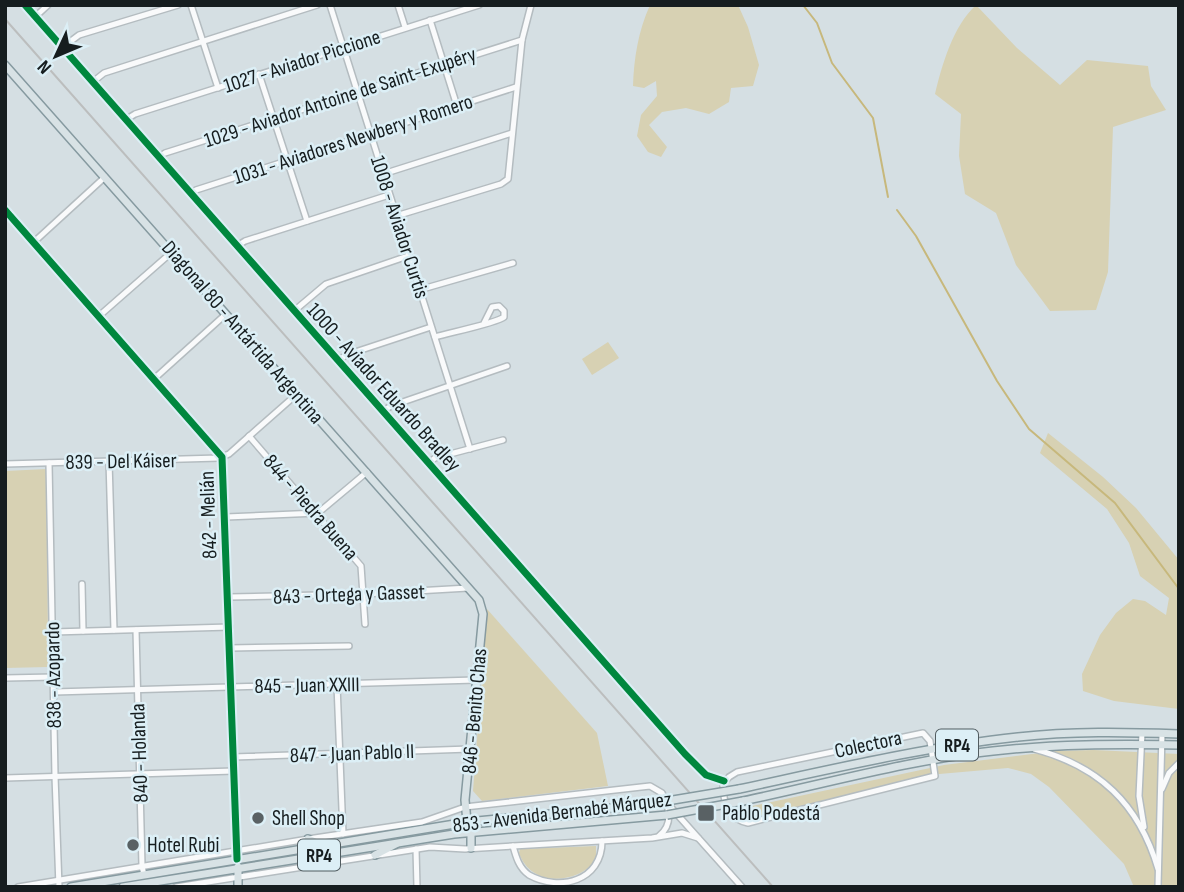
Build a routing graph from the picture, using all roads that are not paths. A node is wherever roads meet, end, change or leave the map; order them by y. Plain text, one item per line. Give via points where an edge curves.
1 (25, 5) edge
2 (48, 5) edge
3 (178, 5) edge
4 (191, 5) edge
5 (317, 5) edge
6 (330, 5) edge
7 (398, 5) edge
8 (479, 5) edge
9 (531, 5) edge
10 (35, 17) junction
11 (429, 20) junction
12 (405, 27) junction
13 (522, 40) junction
14 (203, 41) junction
15 (63, 47) junction
16 (344, 48) junction
17 (444, 64) junction
18 (5, 65) edge
19 (259, 74) junction
20 (94, 82) junction
21 (516, 87) junction
22 (218, 88) junction
23 (357, 91) junction
24 (457, 106) junction
25 (273, 118) junction
26 (127, 119) junction
27 (512, 132) junction
28 (370, 134) junction
29 (159, 157) junction
30 (286, 161) junction
31 (383, 174) junction
32 (105, 177) junction
33 (191, 194) junction
34 (389, 195) junction
35 (5, 210) edge
36 (396, 216) junction
37 (307, 221) junction
38 (34, 242) junction
39 (237, 246) junction
40 (172, 252) junction
41 (408, 256) junction
42 (513, 262) dead end
43 (419, 290) junction
44 (294, 311) junction
45 (226, 314) junction
46 (99, 316) junction
47 (484, 323) dead end
48 (431, 327) junction
49 (435, 337) junction
50 (338, 360) junction
51 (507, 366) dead end
52 (155, 378) junction
53 (450, 386) junction
54 (297, 394) junction
55 (383, 411) junction
56 (249, 436) junction
57 (503, 440) dead end
58 (470, 449) junction
59 (222, 457) junction
60 (109, 461) junction
61 (49, 463) junction
62 (429, 463) junction
63 (5, 464) edge
64 (367, 472) junction
65 (318, 513) junction
66 (226, 517) junction
67 (82, 584) dead end
68 (468, 588) junction
69 (364, 594) junction
70 (229, 597) junction
71 (480, 600) joint
72 (365, 624) dead end
73 (230, 627) junction
74 (114, 630) junction
75 (136, 630) junction
76 (83, 631) junction
77 (53, 632) junction
78 (349, 646) dead end
79 (230, 649) junction
80 (54, 677) junction
81 (5, 678) edge
82 (476, 680) junction
83 (337, 685) junction
84 (230, 687) junction
85 (137, 690) junction
86 (54, 692) junction
87 (1142, 733) junction
88 (1162, 734) junction
89 (1179, 734) edge
90 (1142, 744) junction
91 (1161, 745) junction
92 (1179, 745) edge
93 (1026, 747) junction
94 (931, 748) junction
95 (470, 750) junction
96 (340, 754) junction
97 (233, 757) junction
98 (933, 760) junction
99 (1179, 763) edge
100 (234, 771) junction
101 (139, 774) junction
102 (55, 776) junction
103 (5, 778) edge
104 (724, 781) junction
105 (1160, 795) junction
106 (666, 802) junction
107 (465, 807) junction
108 (467, 822) junction
109 (471, 832) junction
110 (1145, 832) junction
111 (343, 834) junction
112 (659, 836) junction
113 (698, 838) junction
114 (308, 839) junction
115 (602, 841) junction
116 (401, 842) junction
117 (323, 846) junction
118 (513, 846) junction
119 (471, 848) junction
120 (416, 849) junction
121 (237, 855) junction
122 (375, 855) junction
123 (142, 866) junction
124 (1158, 869) junction
125 (238, 872) junction
126 (144, 875) junction
127 (59, 883) edge
128 (557, 885) edge
129 (18, 887) edge
130 (71, 887) edge
131 (123, 887) edge
132 (176, 887) edge
133 (238, 887) edge
134 (416, 887) edge
135 (742, 887) edge
136 (1157, 887) edge

1 - 10 street, 1000 - Aviador Eduardo Bradley
2 - 10 street
3 - 15 street via 79,35
4 - 14 street
5 - 14 street
6 - 16 street, 1008 - Aviador Curtis
7 - 12 street
8 - 11 street, 1027 - Aviador Piccione
9 - 13 street
10 - 15 street, 1000 - Aviador Eduardo Bradley
11 - 12 street, 1027 - Aviador Piccione
11 - 17 street
12 - 16 street, 1027 - Aviador Piccione
13 - 17 street, 1029 - Aviador Antoine de Saint-Exupéry
13 - 21 street
14 - 20 street via 104,73
14 - 22 street
15 - 20 street, 1000 - Aviador Eduardo Bradley
16 - 19 street, 1027 - Aviador Piccione
16 - 23 street, 1008 - Aviador Curtis
17 - 23 street, 1029 - Aviador Antoine de Saint-Exupéry
17 - 24 street
18 - 32 main road, Diagonal 80 - Antártida Argentina
19 - 22 street, 1027 - Aviador Piccione
19 - 25 street
20 - 26 street, 1000 - Aviador Eduardo Bradley
21 - 24 street, 1031 - Aviadores Newbery y Romero
21 - 27 street
22 - 26 street, 1027 - Aviador Piccione
23 - 25 street, 1029 - Aviador Antoine de Saint-Exupéry
23 - 28 street, 1008 - Aviador Curtis
24 - 28 street, 1031 - Aviadores Newbery y Romero
25 - 29 street, 1029 - Aviador Antoine de Saint-Exupéry
25 - 30 street
26 - 29 street, 1000 - Aviador Eduardo Bradley
27 - 31 street
27 - 36 street via 506,181
28 - 30 street, 1031 - Aviadores Newbery y Romero
28 - 31 street, 1008 - Aviador Curtis
29 - 33 street, 1000 - Aviador Eduardo Bradley
30 - 33 street, 1031 - Aviadores Newbery y Romero
30 - 37 street
31 - 34 street, 1008 - Aviador Curtis
32 - 38 street
32 - 40 main road, Diagonal 80 - Antártida Argentina
33 - 39 street, 1000 - Aviador Eduardo Bradley
34 - 36 street, 1008 - Aviador Curtis
34 - 37 street
35 - 38 street, 842 - Melián
36 - 41 street, 1008 - Aviador Curtis
37 - 39 street
38 - 46 street, 842 - Melián
39 - 44 street, 1000 - Aviador Eduardo Bradley
40 - 45 main road, Diagonal 80 - Antártida Argentina
40 - 46 street
41 - 43 street, 1008 - Aviador Curtis
41 - 44 street via 326,284
42 - 43 street
43 - 48 street, 1008 - Aviador Curtis
44 - 50 street, 1000 - Aviador Eduardo Bradley
45 - 52 street
45 - 54 main road, Diagonal 80 - Antártida Argentina
46 - 52 street, 842 - Melián
47 - 49 street
48 - 49 street, 1008 - Aviador Curtis
48 - 50 street
49 - 53 street, 1008 - Aviador Curtis
50 - 55 street, 1000 - Aviador Eduardo Bradley
51 - 53 street
52 - 59 street, 842 - Melián
53 - 55 street
53 - 58 street, 1008 - Aviador Curtis
54 - 56 street
54 - 64 main road, Diagonal 80 - Antártida Argentina
55 - 62 street, 1000 - Aviador Eduardo Bradley
56 - 59 street
56 - 65 street, 844 - Piedra Buena
57 - 58 street
58 - 62 street
59 - 60 street, 839 - Del Káiser
59 - 66 street, 842 - Melián
60 - 61 street, 839 - Del Káiser
60 - 74 street
61 - 63 street, 839 - Del Káiser
61 - 77 street, 838 - Azopardo
62 - 104 street, 1000 - Aviador Eduardo Bradley via 702,772
64 - 65 street
64 - 68 main road, Diagonal 80 - Antártida Argentina
65 - 66 street
65 - 69 street, 844 - Piedra Buena via 361,566
66 - 70 street, 842 - Melián
67 - 76 street
68 - 69 street, 843 - Ortega y Gasset
68 - 71 main road, Diagonal 80 - Antártida Argentina
69 - 70 street, 843 - Ortega y Gasset
69 - 72 street, 844 - Piedra Buena
70 - 73 street, 842 - Melián
71 - 82 main road, 846 - Benito Chas via 483,614
73 - 75 street
73 - 79 street, 842 - Melián
74 - 75 street
74 - 76 street
75 - 85 street, 840 - Holanda
76 - 77 street
77 - 80 street, 838 - Azopardo
78 - 79 street
79 - 84 street, 842 - Melián
80 - 81 street
80 - 86 street, 838 - Azopardo
82 - 83 street, 845 - Juan XXIII
82 - 95 main road, 846 - Benito Chas
83 - 84 street, 845 - Juan XXIII
83 - 96 street
84 - 85 street, 845 - Juan XXIII
84 - 97 street, 842 - Melián
85 - 86 street, 845 - Juan XXIII
85 - 101 street, 840 - Holanda
86 - 102 street, 838 - Azopardo
87 - 88 main road, 853 - Avenida Bernabé Márquez / RP4
87 - 90 street
87 - 94 main road, 853 - Avenida Bernabé Márquez / RP4 via 1049,734
88 - 89 main road, 853 - Avenida Bernabé Márquez / RP4
88 - 91 street
90 - 91 main road, 853 - Avenida Bernabé Márquez / RP4
90 - 93 main road, 853 - Avenida Bernabé Márquez / RP4
90 - 110 street via 1140,807
91 - 92 main road, 853 - Avenida Bernabé Márquez / RP4
91 - 105 street
93 - 98 main road, 853 - Avenida Bernabé Márquez / RP4
93 - 110 street via 1061,757 1092,773 1116,793
94 - 98 street, Colectora
94 - 104 street, Colectora via 921,733 745,769
94 - 108 main road, 853 - Avenida Bernabé Márquez / RP4, bridge via 643,805
95 - 96 street, 847 - Juan Pablo II
95 - 107 main road, 846 - Benito Chas
96 - 97 street, 847 - Juan Pablo II
96 - 111 street
97 - 100 street, 842 - Melián
98 - 104 street via 935,776 748,823 734,818 727,808
98 - 109 main road, 853 - Avenida Bernabé Márquez / RP4, bridge via 743,802 639,817
99 - 105 street
100 - 101 street
100 - 121 street, 842 - Melián
101 - 102 street
101 - 123 street, 840 - Holanda
102 - 103 street
102 - 127 street, 838 - Azopardo
105 - 124 street
106 - 107 street, 853 - Avenida Bernabé Márquez via 662,793 650,786
106 - 112 street via 669,820
106 - 113 street
107 - 108 main road, 846 - Benito Chas
107 - 111 street, 853 - Avenida Bernabé Márquez via 430,821
108 - 117 main road, 853 - Avenida Bernabé Márquez / RP4
109 - 116 main road, 853 - Avenida Bernabé Márquez / RP4
109 - 119 main road
110 - 124 street
111 - 114 street, 853 - Avenida Bernabé Márquez
112 - 113 street, 853 - Avenida Bernabé Márquez via 682,833
112 - 115 street, 853 - Avenida Bernabé Márquez
113 - 135 street
114 - 117 main road
114 - 121 street, 853 - Avenida Bernabé Márquez
115 - 118 street, 853 - Avenida Bernabé Márquez
115 - 128 street via 601,859 594,871 576,882
116 - 122 main road
116 - 125 main road, 853 - Avenida Bernabé Márquez / RP4
117 - 121 main road, 853 - Avenida Bernabé Márquez / RP4
118 - 119 street, 853 - Avenida Bernabé Márquez
118 - 128 street via 527,874
119 - 120 street, 853 - Avenida Bernabé Márquez
120 - 122 street, 853 - Avenida Bernabé Márquez
120 - 134 street
121 - 123 street, 853 - Avenida Bernabé Márquez
121 - 125 main road
121 - 126 main road, 853 - Avenida Bernabé Márquez / RP4
122 - 125 street, 853 - Avenida Bernabé Márquez
123 - 126 street, 840 - Holanda
123 - 127 street, 853 - Avenida Bernabé Márquez
124 - 136 street
125 - 131 main road, 853 - Avenida Bernabé Márquez / RP4
125 - 132 street, 853 - Avenida Bernabé Márquez
125 - 133 main road
126 - 130 main road, 853 - Avenida Bernabé Márquez / RP4
127 - 129 street, 853 - Avenida Bernabé Márquez

